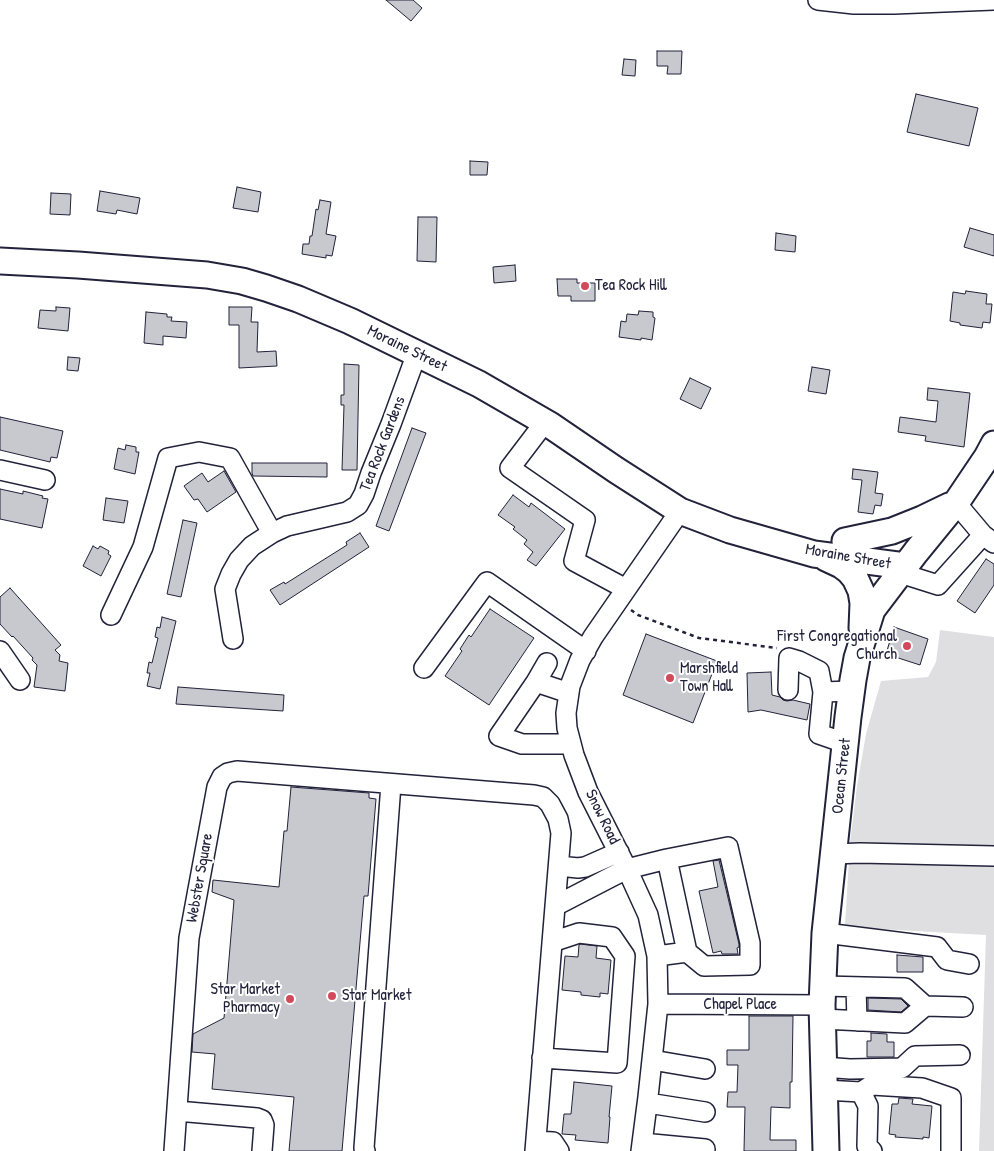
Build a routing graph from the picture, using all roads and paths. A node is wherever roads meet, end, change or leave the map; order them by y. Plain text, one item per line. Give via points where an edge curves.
1 (818, 0) edge
2 (994, 0) edge
3 (0, 261) edge
4 (417, 353) junction
5 (545, 422) junction
6 (994, 444) edge
7 (0, 470) edge
8 (45, 480) dead end
9 (956, 503) junction
10 (680, 511) junction
11 (272, 533) junction
12 (989, 539) edge
13 (845, 541) junction
14 (779, 543) junction
15 (814, 554) junction
16 (903, 570) junction
17 (622, 595) junction
18 (111, 615) dead end
19 (233, 639) dead end
20 (0, 651) edge
21 (586, 651) junction
22 (788, 658) junction
23 (857, 658) junction
24 (547, 663) dead end
25 (424, 668) dead end
26 (20, 680) dead end
27 (536, 682) junction
28 (788, 690) dead end
29 (851, 691) junction
30 (822, 692) junction
31 (569, 693) junction
32 (846, 743) junction
33 (571, 744) junction
34 (391, 784) junction
35 (834, 854) junction
36 (994, 856) edge
37 (667, 859) junction
38 (623, 861) junction
39 (559, 866) junction
40 (555, 906) junction
41 (826, 933) junction
42 (552, 942) junction
43 (687, 952) junction
44 (657, 956) junction
45 (969, 964) dead end
46 (856, 987) junction
47 (823, 1003) junction
48 (658, 1004) junction
49 (925, 1006) junction
50 (963, 1007) dead end
51 (857, 1021) junction
52 (960, 1055) dead end
53 (542, 1058) junction
54 (652, 1060) junction
55 (705, 1069) dead end
56 (824, 1078) junction
57 (861, 1092) junction
58 (648, 1102) junction
59 (177, 1111) junction
60 (705, 1112) dead end
61 (535, 1146) edge
62 (642, 1147) edge
63 (705, 1149) dead end
64 (174, 1151) edge
65 (262, 1151) edge
66 (365, 1151) edge
67 (559, 1151) edge
68 (826, 1151) edge
69 (872, 1151) edge
70 (952, 1151) edge

1 - 2 street via 854,4
3 - 4 main road, Moraine Street via 155,270 242,281 298,299
4 - 5 main road, Moraine Street via 480,384
4 - 11 street, Tea Rock Gardens via 358,505 347,512 287,526
5 - 10 main road, Moraine Street
5 - 17 street via 510,468 585,520 574,561
6 - 9 main road, Ocean Street
7 - 8 street
9 - 12 street
9 - 13 main road via 892,530
9 - 16 main road, Ocean Street
10 - 14 main road, Moraine Street via 730,530
10 - 17 street, Snow Road
11 - 18 street via 230,458 199,452 168,458 144,547
11 - 19 street, Tea Rock Gardens via 252,546 239,560 225,589
12 - 16 street via 938,585
13 - 14 main road, Moraine Street
13 - 16 main road, Moraine Street via 883,553
14 - 15 main road, Moraine Street
15 - 16 main road, Moraine Street
15 - 23 main road via 849,571 861,591 863,623
16 - 23 main road, Ocean Street via 872,610
17 - 21 street, Snow Road
17 - 22 path via 638,615 699,638 783,649
20 - 26 street
21 - 25 street via 487,582
21 - 31 street, Snow Road
22 - 28 street
22 - 30 street via 819,671
23 - 29 main road, Ocean Street
24 - 27 street
27 - 31 street
27 - 33 street via 499,736 522,744
29 - 30 street
29 - 32 main road, Ocean Street
30 - 32 street via 819,734
31 - 33 street, Snow Road via 566,712
32 - 35 main road, Ocean Street
33 - 38 street, Snow Road via 588,792
34 - 39 street, Webster Square via 543,797 550,804 560,827
34 - 59 street, Webster Square via 237,771 222,777 217,787 189,938
34 - 66 street
35 - 36 street
35 - 41 main road, Ocean Street
37 - 38 street
37 - 43 street
37 - 43 street via 728,847 750,943 750,965 704,966
38 - 39 street via 578,868
38 - 40 street via 610,876
38 - 44 street, Snow Road via 648,915
39 - 40 street, Webster Square
40 - 42 street, Webster Square
41 - 45 street via 937,947 947,960
41 - 47 main road, Ocean Street
42 - 53 street, Webster Square
42 - 53 street via 579,933 612,937 625,956 617,1064
43 - 44 street
44 - 48 street, Snow Road
46 - 47 street
46 - 49 street via 905,988
46 - 51 street
47 - 48 street, Chapel Place
47 - 51 street
47 - 56 main road, Ocean Street
48 - 54 street, Snow Road
49 - 50 street
49 - 51 street via 905,1023
52 - 56 street via 915,1056 902,1068 850,1069
53 - 61 street, Webster Square
54 - 55 street
54 - 58 street, Snow Road
56 - 57 street
56 - 68 main road, Ocean Street
57 - 69 street via 868,1106 866,1146
57 - 70 street via 872,1084 922,1088 951,1098
58 - 60 street
58 - 62 street, Snow Road
59 - 64 street, Webster Square
59 - 65 street via 262,1120
61 - 67 street via 554,1142
62 - 63 street

